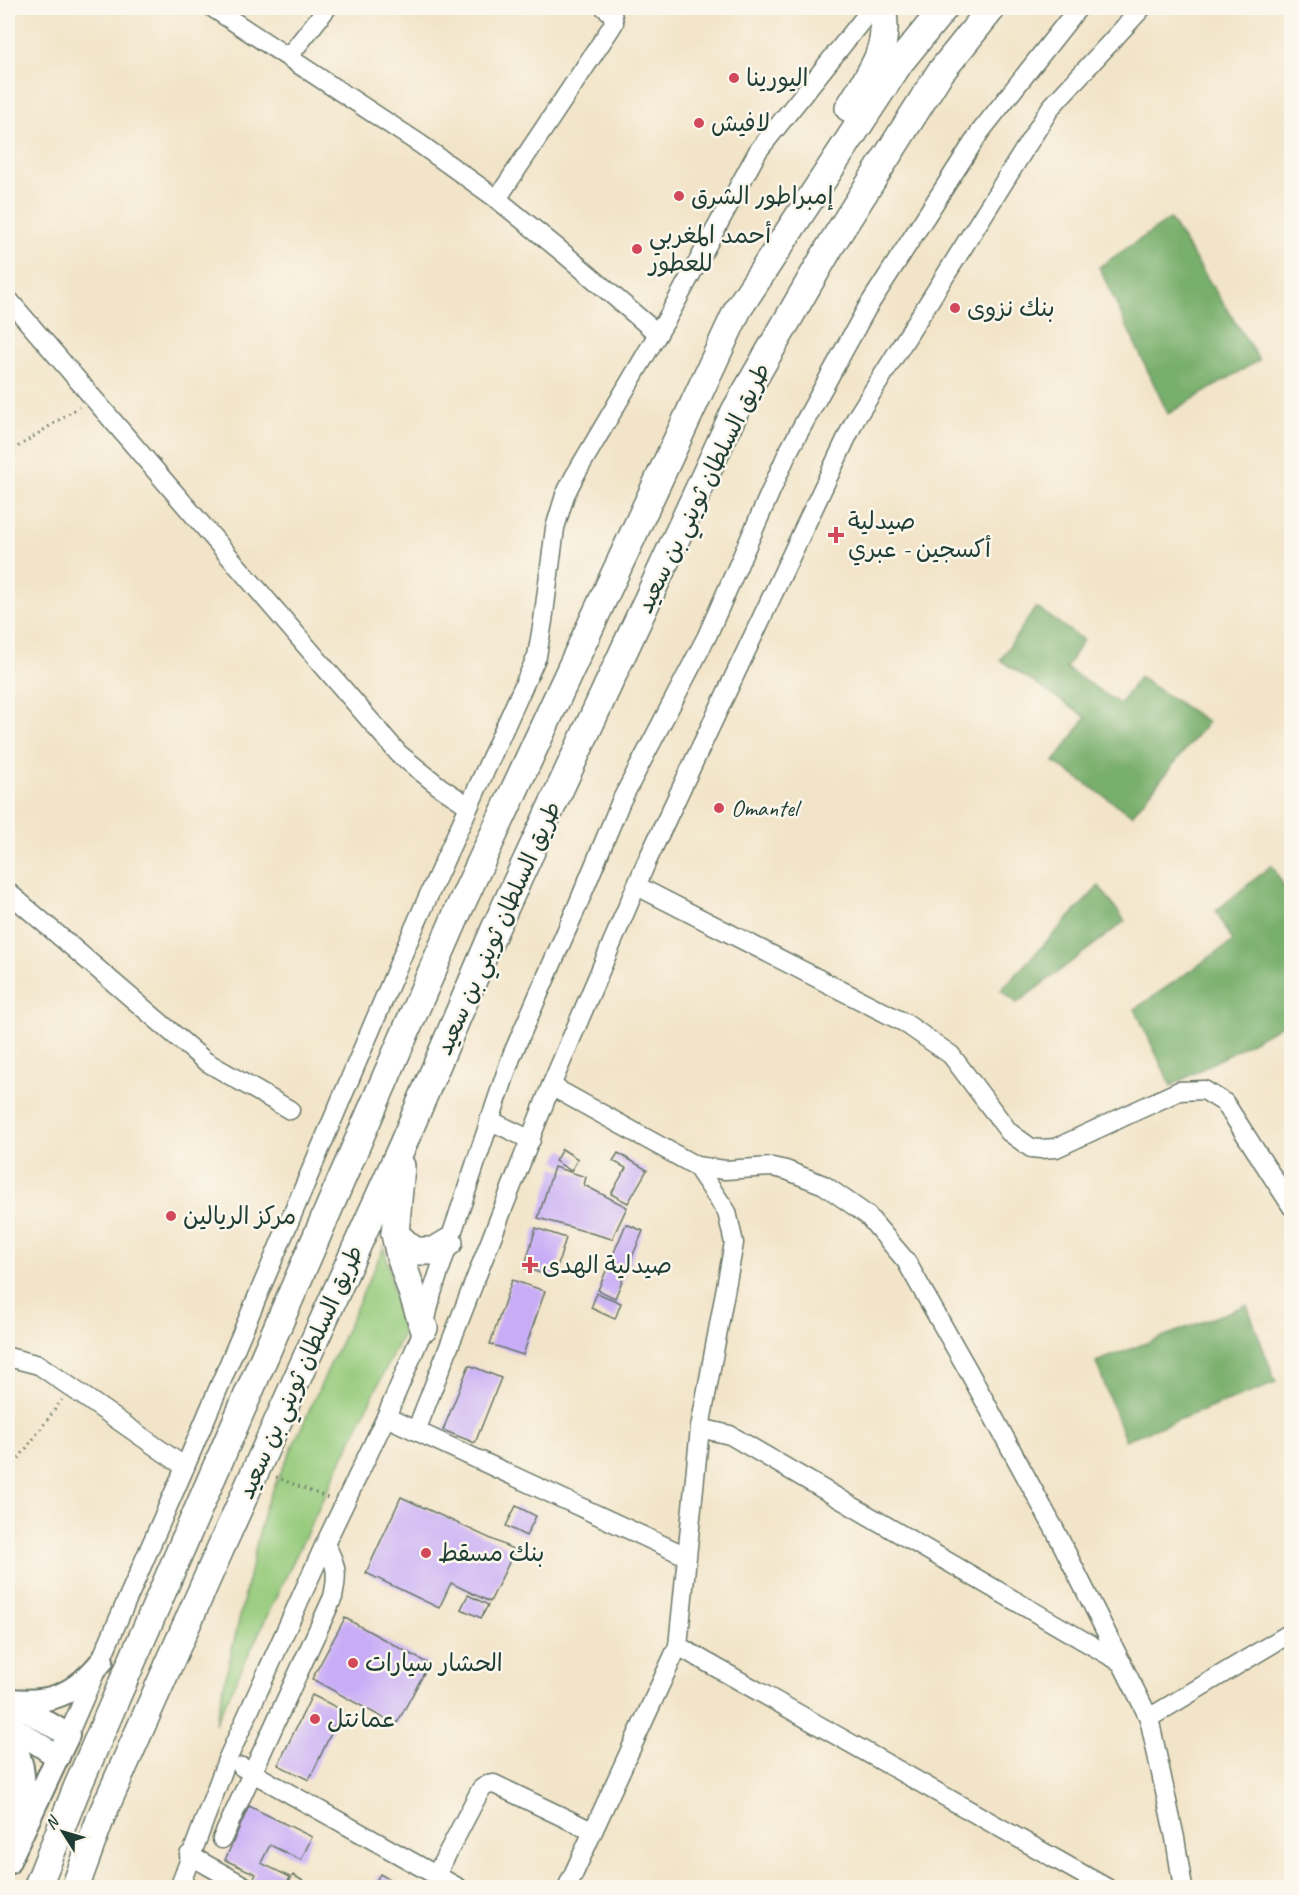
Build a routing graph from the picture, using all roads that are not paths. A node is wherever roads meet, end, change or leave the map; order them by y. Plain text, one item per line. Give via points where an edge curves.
1 (213, 8) edge
2 (327, 8) edge
3 (605, 8) edge
4 (872, 8) edge
5 (882, 8) edge
6 (944, 8) edge
7 (992, 8) edge
8 (1078, 8) edge
9 (1142, 8) edge
10 (289, 56) junction
11 (497, 199) junction
12 (8, 299) edge
13 (738, 309) junction
14 (658, 334) junction
15 (469, 806) junction
16 (637, 886) junction
17 (8, 892) edge
18 (551, 1086) junction
19 (290, 1110) dead end
20 (489, 1120) junction
21 (531, 1140) junction
22 (403, 1144) junction
23 (696, 1166) junction
24 (1292, 1207) edge
25 (395, 1234) junction
26 (449, 1242) junction
27 (424, 1328) junction
28 (8, 1357) edge
29 (386, 1417) junction
30 (700, 1428) junction
31 (416, 1431) junction
32 (185, 1467) junction
33 (325, 1544) junction
34 (686, 1556) junction
35 (1292, 1632) edge
36 (678, 1646) junction
37 (102, 1661) junction
38 (1122, 1663) junction
39 (8, 1700) edge
40 (1149, 1718) junction
41 (8, 1724) edge
42 (8, 1732) edge
43 (68, 1736) junction
44 (58, 1756) junction
45 (227, 1761) junction
46 (252, 1771) junction
47 (592, 1831) junction
48 (222, 1839) dead end
49 (189, 1855) junction
50 (10, 1857) edge
51 (436, 1875) junction
52 (37, 1887) edge
53 (75, 1887) edge
54 (178, 1887) edge
55 (248, 1887) edge
56 (459, 1887) edge
57 (567, 1887) edge
58 (1107, 1887) edge
59 (1183, 1887) edge

1 - 10 street
2 - 10 street
3 - 11 street via 612,13 614,23
4 - 14 street via 758,151
5 - 13 highway via 886,24 884,44 874,66 797,191
6 - 13 highway, طريق السلطان ثويني بن سعيد via 900,62
7 - 22 highway, طريق السلطان ثويني بن سعيد via 933,84 831,246 735,411 494,931
8 - 20 street via 980,132 867,308 788,452 707,636 621,801
9 - 16 street via 1051,107 856,418
10 - 11 street
11 - 14 street
12 - 15 street via 399,754
13 - 52 highway, طريق السلطان ثويني بن سعيد via 459,909
14 - 15 street via 565,495 555,528 540,646
15 - 32 street
16 - 18 street
16 - 24 street via 905,1023 951,1055 1010,1132 1031,1148 1056,1148 1179,1091 1204,1090 1225,1103
17 - 19 street via 205,1061
18 - 21 street
18 - 23 street
20 - 21 street
20 - 26 street
21 - 31 street
22 - 25 highway
22 - 53 highway, طريق السلطان ثويني بن سعيد via 101,1818
23 - 30 street via 727,1212 734,1243
23 - 38 street via 786,1170 824,1185 867,1215 906,1261 1056,1532
25 - 26 highway via 414,1251 434,1251
25 - 27 highway
26 - 27 street
27 - 29 street
28 - 32 street via 39,1365
29 - 31 street
29 - 33 street
30 - 34 street
30 - 38 street via 730,1435
31 - 34 street
32 - 37 street
33 - 45 street
33 - 46 street via 334,1560 337,1579 333,1597
34 - 36 street
35 - 40 street
36 - 47 street
36 - 58 street
37 - 39 main road via 71,1691 51,1699
37 - 43 street
38 - 40 street
39 - 43 main road
40 - 59 street
41 - 44 main road
42 - 50 main road via 24,1774
43 - 44 main road
44 - 50 main road
45 - 46 street
45 - 49 street
46 - 48 street
46 - 51 street
47 - 51 street via 494,1784 487,1785 481,1789
47 - 57 street
49 - 54 street
49 - 55 street
51 - 56 street

